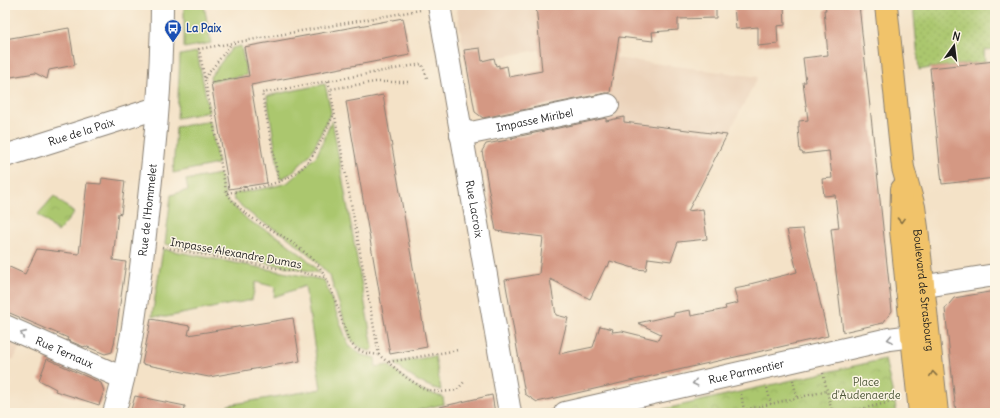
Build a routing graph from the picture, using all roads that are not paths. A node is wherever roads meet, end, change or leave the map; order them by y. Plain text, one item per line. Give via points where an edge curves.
1 (162, 5) edge
2 (886, 5) edge
3 (433, 7) edge
4 (608, 105) dead end
5 (157, 108) junction
6 (461, 135) junction
7 (5, 156) edge
8 (995, 275) edge
9 (915, 288) junction
10 (5, 326) edge
11 (920, 334) junction
12 (123, 378) junction
13 (920, 404) edge
14 (114, 413) edge
15 (510, 413) edge
16 (565, 413) edge
17 (936, 413) edge

1 - 5 street, Rue de l'Hommelet
2 - 9 main road, Boulevard de Strasbourg via 903,168 900,216
3 - 6 street, Rue Lacroix
4 - 6 street, Impasse Miribel
5 - 7 street, Rue de la Paix
5 - 12 street, Rue de l'Hommelet via 136,308
6 - 15 street, Rue Lacroix
8 - 9 street
9 - 11 main road, Boulevard de Strasbourg
12 -> 10 street, Rue Ternaux
11 - 13 main road, Boulevard de Strasbourg
11 -> 16 street, Rue Parmentier
17 -> 11 main road, Boulevard de Strasbourg
12 - 14 street, Rue de l'Hommelet

